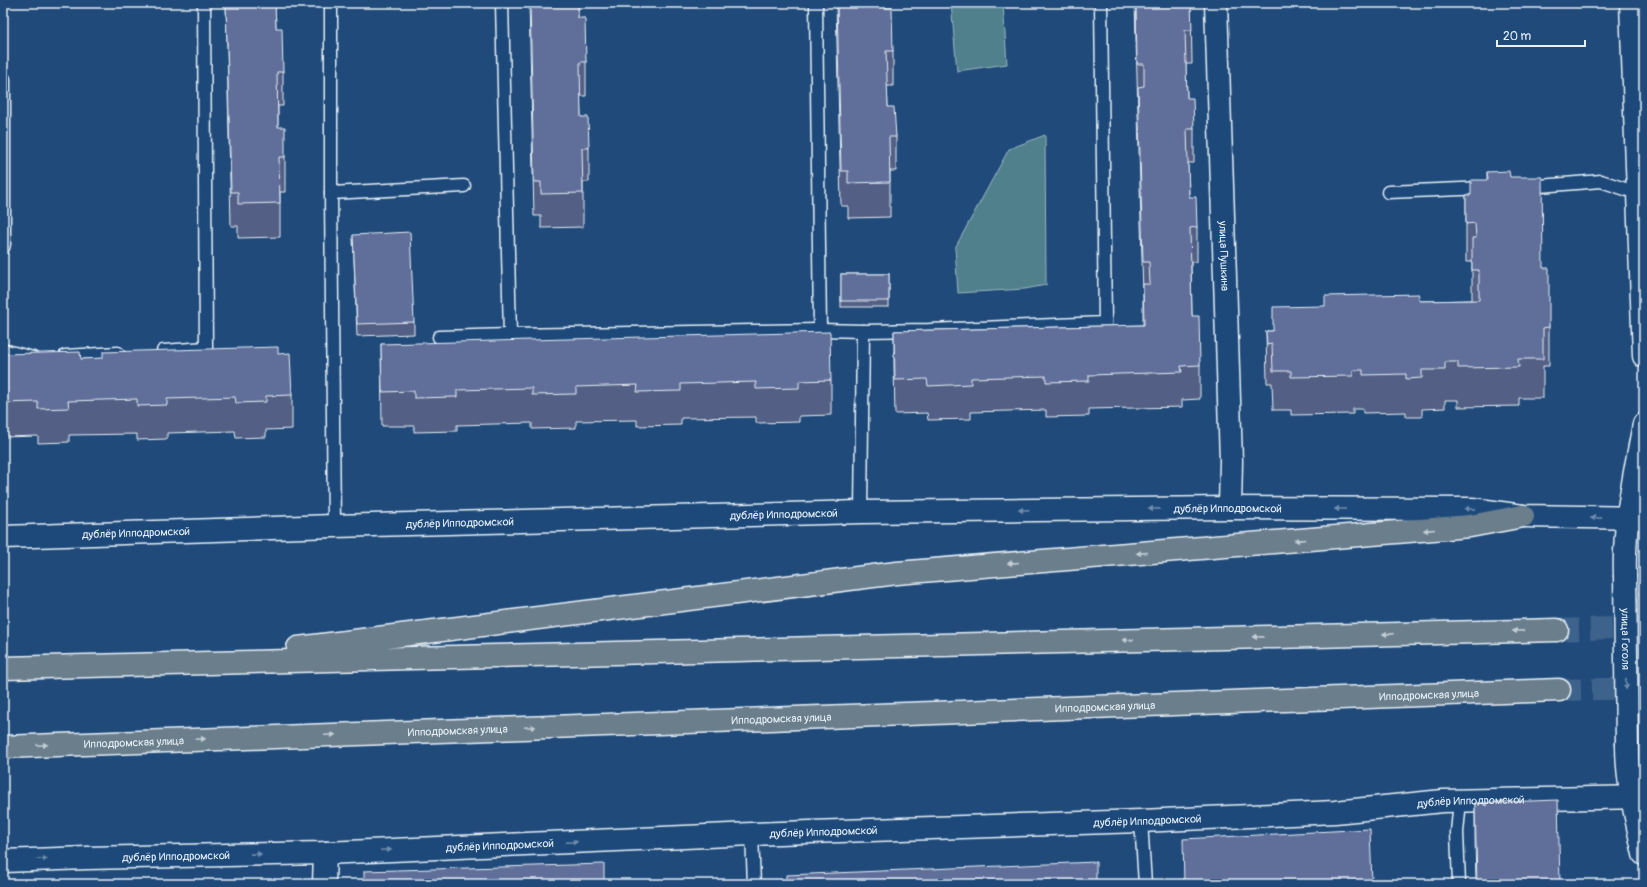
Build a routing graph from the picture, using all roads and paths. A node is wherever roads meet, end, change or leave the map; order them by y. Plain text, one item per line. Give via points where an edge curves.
1 (204, 3) edge
2 (331, 3) edge
3 (502, 3) edge
4 (816, 3) edge
5 (1101, 3) edge
6 (1216, 3) edge
7 (1631, 3) edge
8 (4, 79) edge
9 (464, 186) dead end
10 (1519, 187) edge
11 (1496, 188) edge
12 (1388, 192) dead end
13 (331, 193) junction
14 (1637, 193) junction
15 (3, 248) edge
16 (820, 330) junction
17 (863, 331) junction
18 (510, 335) junction
19 (439, 337) dead end
20 (3, 350) edge
21 (151, 351) edge
22 (127, 353) edge
23 (1644, 356) edge
24 (1644, 424) edge
25 (1230, 508) junction
26 (861, 512) junction
27 (1523, 516) junction
28 (1636, 518) edge
29 (334, 526) junction
30 (3, 537) edge
31 (1557, 630) tunnel mouth
32 (176, 664) junction
33 (3, 668) edge
34 (1559, 690) tunnel mouth
35 (3, 747) edge
36 (1638, 797) edge
37 (1460, 801) junction
38 (1141, 821) junction
39 (752, 834) junction
40 (325, 853) junction
41 (1644, 854) edge
42 (3, 861) edge
43 (324, 884) edge
44 (754, 884) edge
45 (1145, 884) edge
46 (1459, 884) edge

1 - 21 lane via 206,348
2 - 13 lane
3 - 18 lane
4 - 16 lane
5 - 17 lane via 1105,323
6 - 25 street, улица Пушкина via 1231,461
7 - 14 street
8 - 15 lane
9 - 13 lane
10 - 14 lane via 1601,181
11 - 12 lane
13 - 29 lane
14 - 23 street
16 - 17 lane
16 - 18 lane
17 - 26 lane
18 - 19 lane
20 - 22 lane via 32,358
24 - 28 street, улица Гоголя
25 -> 26 street, дублёр Ипподромской
27 -> 25 street, дублёр Ипподромской via 1472,509
26 - 29 street, дублёр Ипподромской
28 -> 27 street, дублёр Ипподромской
27 -> 32 highway via 1470,526 898,572
28 -> 36 street, улица Гоголя, bridge via 1624,552 1627,766
29 - 30 street, дублёр Ипподромской
31 -> 32 highway
32 - 33 highway
35 -> 34 highway, Ипподромская улица
36 - 37 street, дублёр Ипподромской
36 - 41 street, улица Гоголя
37 - 38 street, дублёр Ипподромской via 1336,812
37 - 46 lane via 1456,832
38 - 39 street, дублёр Ипподромской
38 - 45 lane
40 -> 39 street, дублёр Ипподромской
39 - 44 lane
42 -> 40 street, дублёр Ипподромской
40 - 43 street

